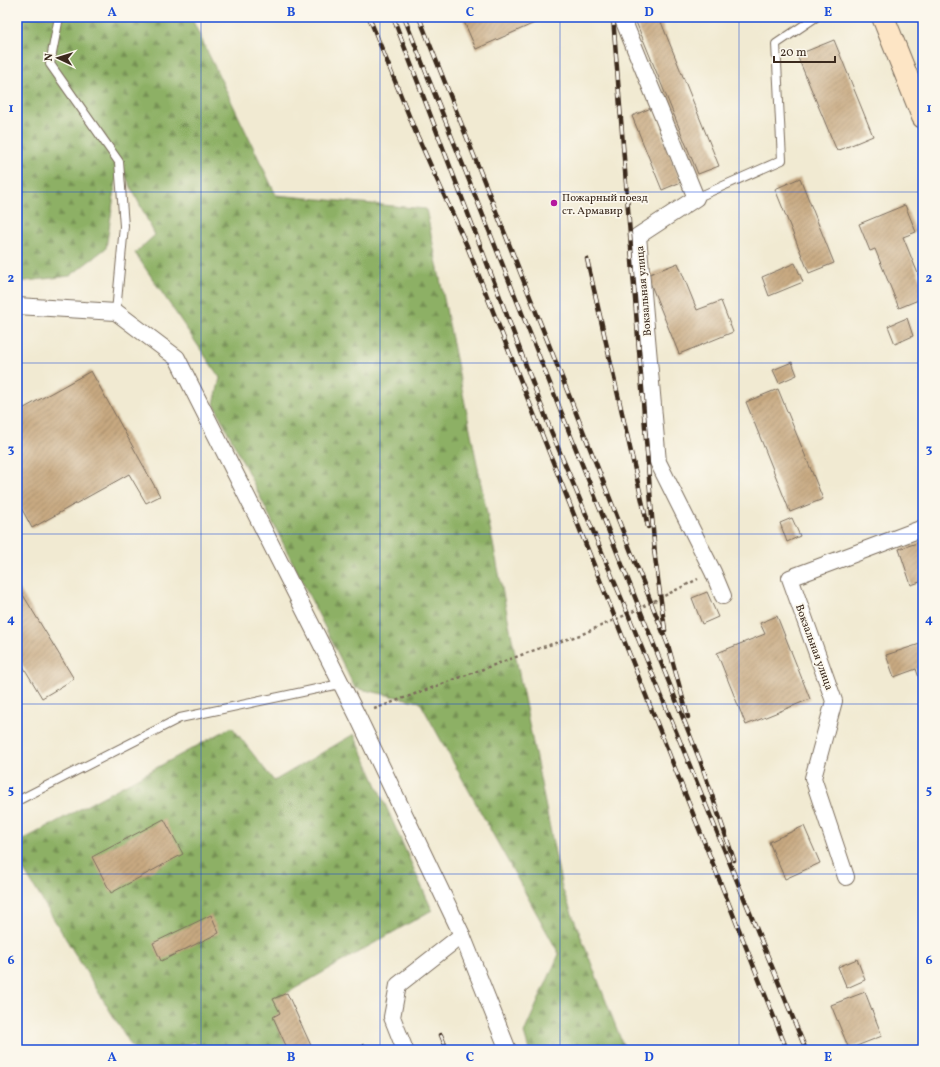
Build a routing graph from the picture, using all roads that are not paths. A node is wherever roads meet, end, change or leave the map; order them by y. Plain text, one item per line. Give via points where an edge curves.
1 (59, 17) edge
2 (622, 17) edge
3 (816, 17) edge
4 (883, 17) edge
5 (923, 117) edge
6 (696, 198) junction
7 (17, 306) edge
8 (116, 312) junction
9 (923, 528) edge
10 (723, 596) dead end
11 (340, 684) junction
12 (17, 801) edge
13 (846, 877) dead end
14 (462, 935) junction
15 (405, 1050) edge
16 (508, 1050) edge

1 - 8 lane via 50,64 119,162 124,226
2 - 6 street
3 - 6 lane via 776,44 782,160
4 - 5 main road
6 - 10 street, Вокзальная улица via 638,236 658,462
7 - 8 street
8 - 11 street via 177,358
9 - 13 street, Вокзальная улица via 790,578 834,701 813,778
11 - 12 lane via 180,718
11 - 14 street
14 - 15 street via 398,985 392,1018
14 - 16 street

